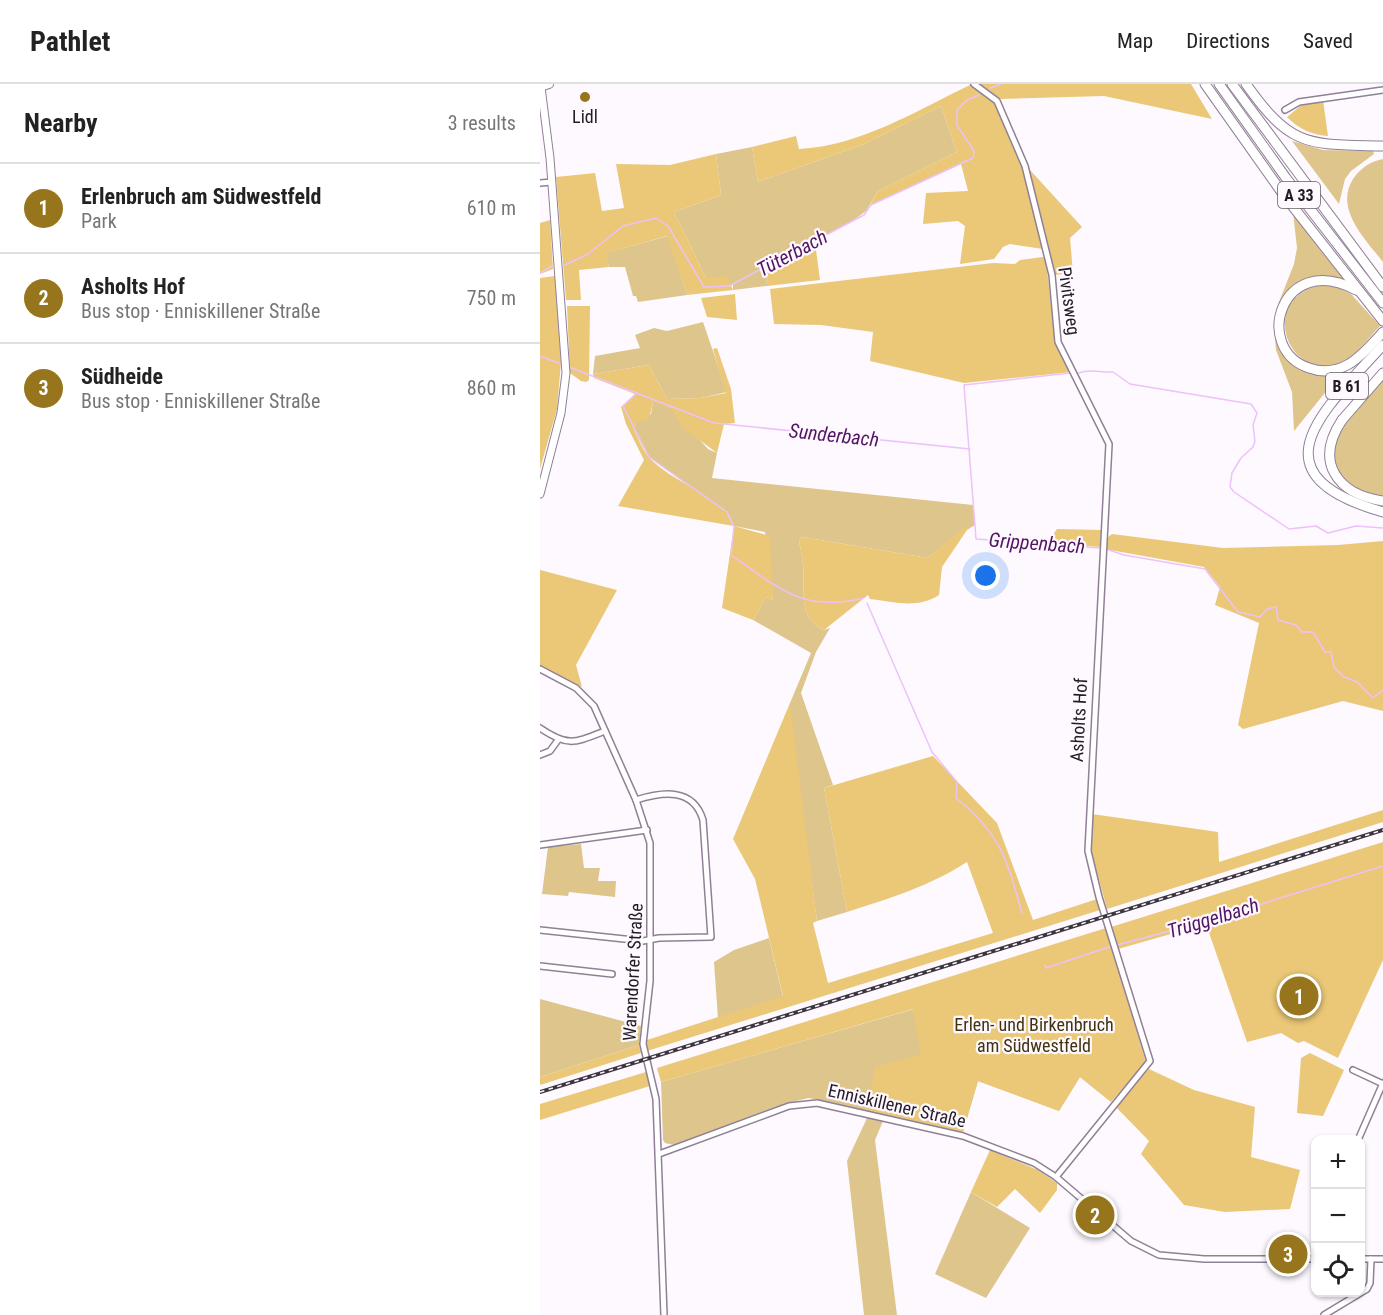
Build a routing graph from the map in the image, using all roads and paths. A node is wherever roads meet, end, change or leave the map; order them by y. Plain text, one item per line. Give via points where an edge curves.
1 (974, 84) edge
2 (1205, 84) edge
3 (1219, 84) edge
4 (1232, 84) edge
5 (1246, 84) edge
6 (543, 86) edge
7 (1383, 90) edge
8 (1286, 110) dead end
9 (540, 113) edge
10 (545, 126) junction
11 (1383, 146) edge
12 (552, 182) junction
13 (540, 183) edge
14 (1383, 287) edge
15 (1360, 292) junction
16 (1383, 303) edge
17 (1383, 321) edge
18 (1383, 332) edge
19 (1378, 346) edge
20 (1383, 373) edge
21 (540, 494) edge
22 (1383, 501) edge
23 (1383, 512) edge
24 (1104, 531) joint
25 (540, 669) edge
26 (540, 728) edge
27 (605, 731) junction
28 (558, 740) junction
29 (540, 755) edge
30 (636, 800) junction
31 (647, 830) junction
32 (540, 845) edge
33 (540, 930) edge
34 (651, 940) junction
35 (540, 966) edge
36 (612, 974) dead end
37 (1353, 1071) dead end
38 (1383, 1083) edge
39 (1360, 1135) edge
40 (659, 1154) junction
41 (1056, 1177) junction
42 (1311, 1259) edge
43 (1365, 1259) edge
44 (1371, 1259) junction
45 (1383, 1259) edge
46 (664, 1315) edge
47 (1324, 1315) edge

1 - 24 street, Pivitsweg via 997,101 1025,166 1052,275 1058,342 1109,440
2 - 15 highway via 1283,194
3 - 16 highway, A 33
4 - 14 highway, A 33
5 - 11 highway via 1268,114 1302,139 1320,145
6 - 10 street
7 - 8 street via 1299,102
9 - 10 street
10 - 12 street
12 - 13 street
12 - 21 street via 566,373 561,413
15 - 17 highway
15 - 19 highway via 1332,280 1301,286 1289,296 1280,313 1282,341 1297,362 1324,371 1351,363
18 - 19 highway
19 - 23 highway, B 61 via 1316,423 1308,455 1318,480 1335,495
20 - 22 highway via 1342,420 1330,444 1333,470 1340,482 1354,493
24 - 41 street, Asholts Hof via 1088,850 1150,1061
25 - 27 street, Warendorfer Straße via 584,693
26 - 28 street
27 - 28 street via 578,742
27 - 30 street, Warendorfer Straße
28 - 29 street via 550,751
30 - 31 street, Warendorfer Straße
30 - 34 street via 662,792 677,794 691,802 703,820 712,936
31 - 32 street
31 - 34 street, Warendorfer Straße via 651,857
33 - 34 street
34 - 40 street, Warendorfer Straße via 643,1044 655,1088
35 - 36 street
37 - 38 street
38 - 39 street
40 - 41 street, Enniskillener Straße via 809,1102 963,1136 1025,1159
40 - 46 street, Warendorfer Straße
41 - 42 street, Enniskillener Straße via 1131,1241 1159,1255
43 - 44 street
44 - 45 street
44 - 47 street via 1366,1290

